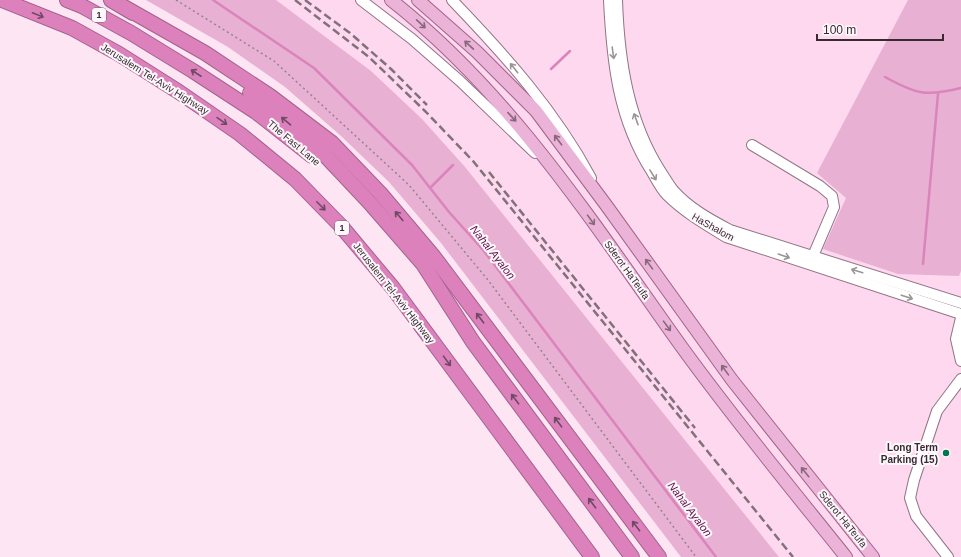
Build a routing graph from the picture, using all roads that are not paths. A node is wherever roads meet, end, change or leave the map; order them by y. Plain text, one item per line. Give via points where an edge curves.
1 (2, 0) edge
2 (67, 0) edge
3 (111, 0) edge
4 (361, 0) edge
5 (391, 0) edge
6 (418, 0) edge
7 (452, 0) edge
8 (609, 0) edge
9 (617, 0) edge
10 (124, 7) junction
11 (752, 145) dead end
12 (556, 173) junction
13 (606, 205) junction
14 (811, 261) junction
15 (961, 303) edge
16 (961, 314) edge
17 (961, 318) edge
18 (472, 342) junction
19 (961, 362) edge
20 (961, 379) edge
21 (592, 557) edge
22 (632, 557) edge
23 (659, 557) edge
24 (846, 557) edge
25 (873, 557) edge
26 (948, 557) edge

1 -> 21 highway, Jerusalem Tel-Aviv Highway / 1 via 72,28 119,54 240,134 294,179 341,226 393,288
18 -> 2 highway, The Fast Lane / 1 via 360,204 310,154 256,112 180,63 131,32
3 - 10 highway, 1
4 - 12 street via 454,75
5 -> 12 main road, Sderot HaTeufa via 466,68 520,125
13 -> 6 main road, Sderot HaTeufa via 536,111
13 -> 7 street via 575,147 552,114 501,52
8 -> 14 street, HaShalom via 610,36 620,100 640,153 666,194 694,218 726,237
14 -> 9 street via 730,230 700,214 673,189 648,151 628,95 618,36
18 -> 10 highway, 1 via 422,264 370,202 320,150 262,101
23 -> 10 highway via 434,257 380,193 332,143 225,66
11 - 14 street via 832,196 834,207
12 -> 24 main road, Sderot HaTeufa via 715,393
25 -> 13 main road, Sderot HaTeufa via 732,380
15 -> 14 street
14 -> 16 street, HaShalom
17 - 19 street via 956,339
22 -> 18 highway, 1
20 - 26 street via 937,411 910,498 916,516

